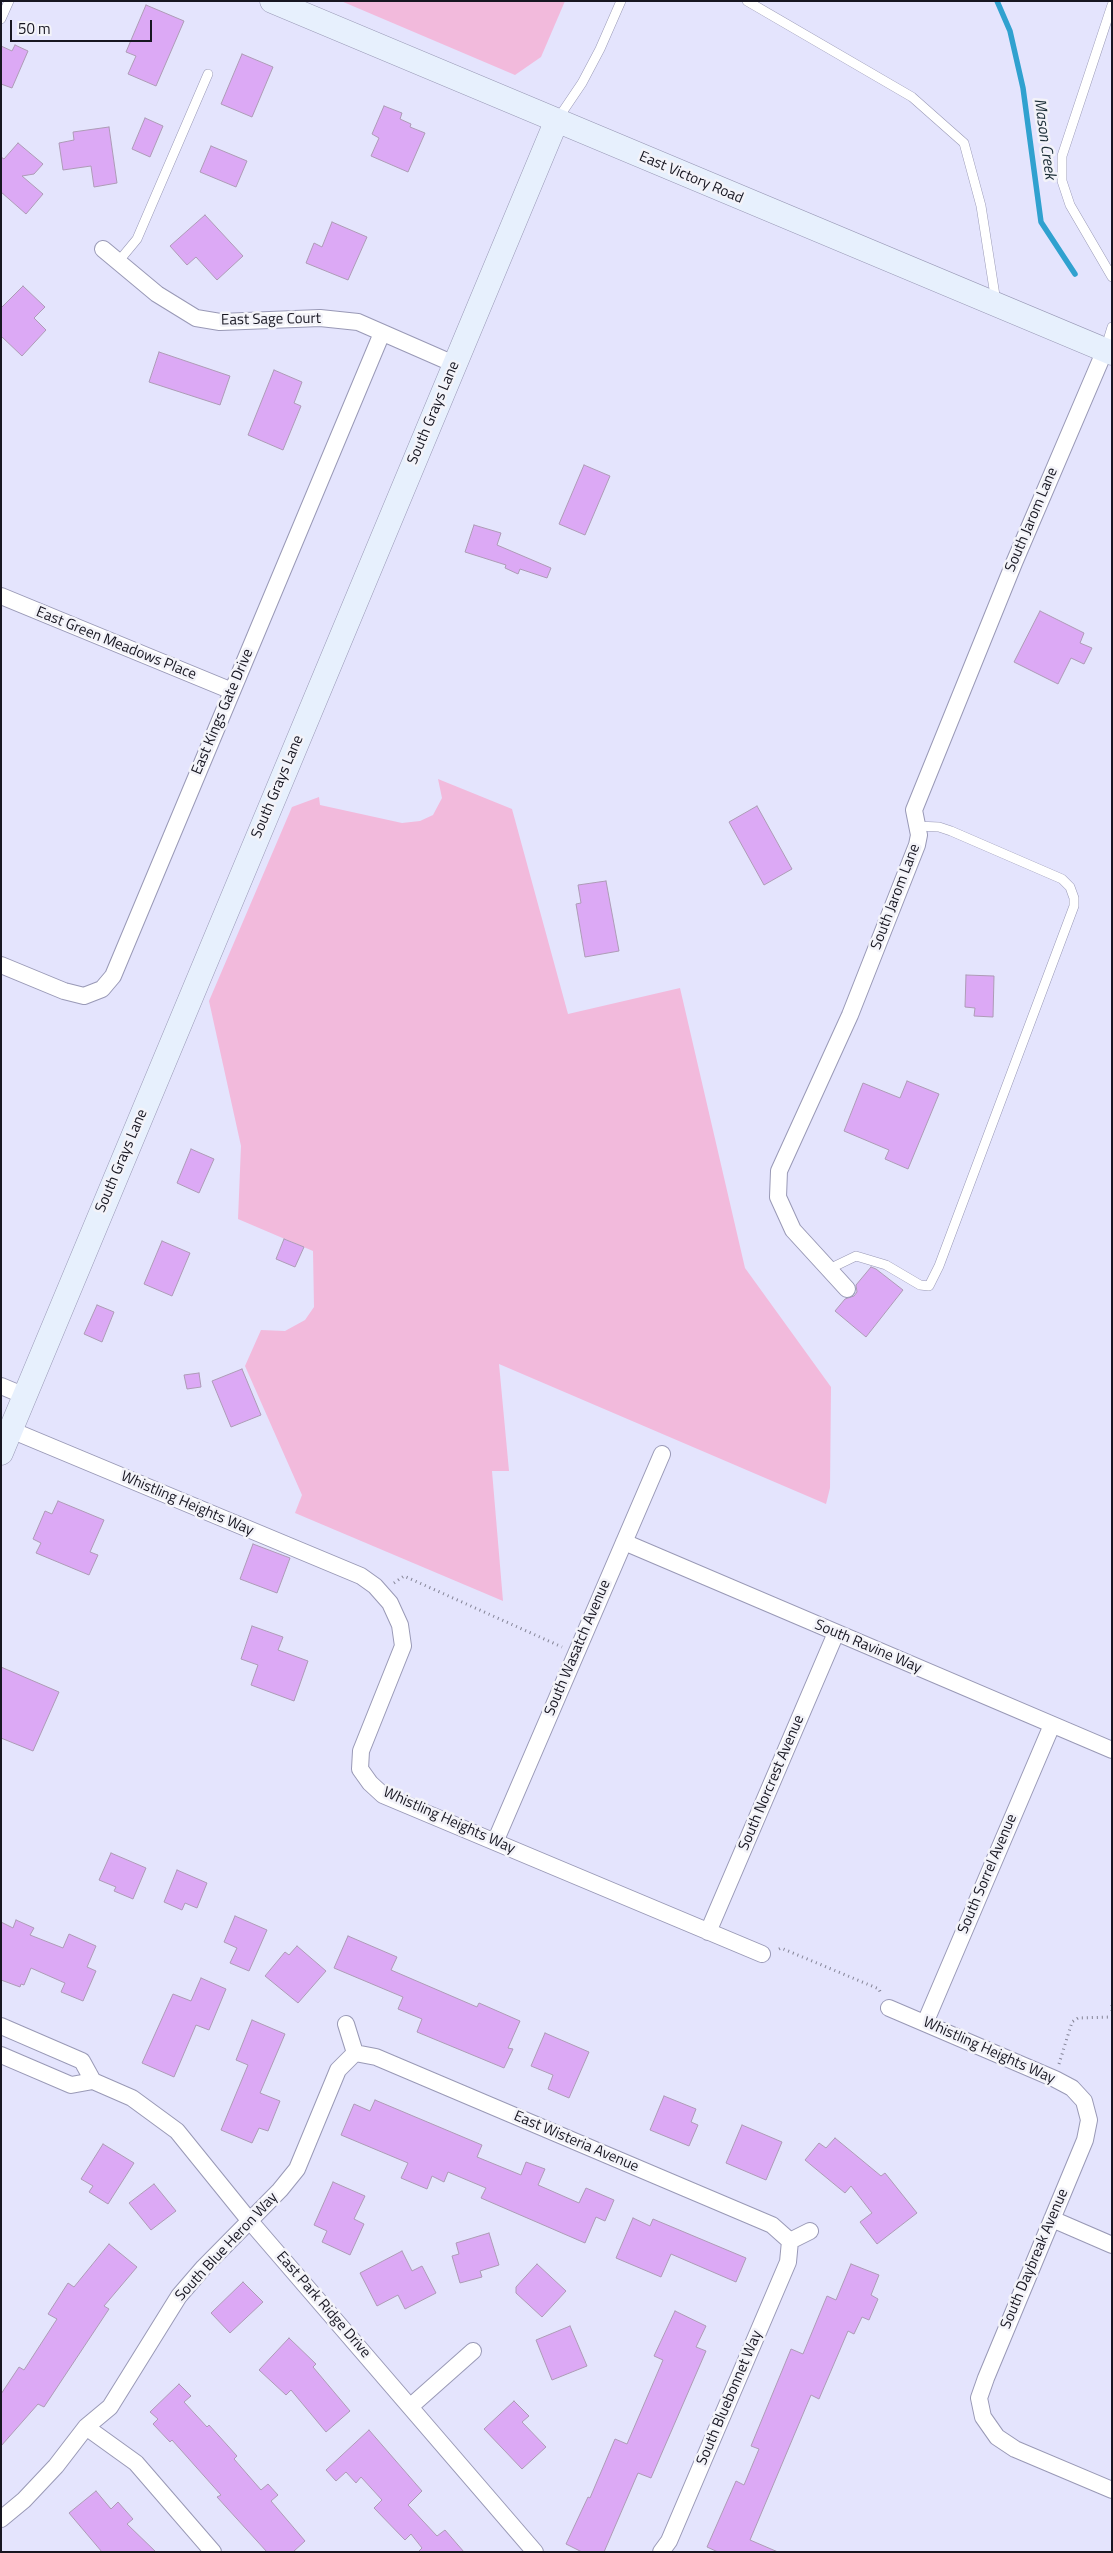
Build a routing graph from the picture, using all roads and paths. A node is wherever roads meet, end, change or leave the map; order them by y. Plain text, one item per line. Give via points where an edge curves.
1 (9, 1) edge
2 (272, 1) edge
3 (621, 1) edge
4 (747, 1) edge
5 (1112, 5) edge
6 (1, 19) edge
7 (208, 74) dead end
8 (556, 122) junction
9 (103, 248) dead end
10 (118, 262) junction
11 (1112, 277) edge
12 (997, 305) junction
13 (1112, 327) edge
14 (382, 333) junction
15 (1108, 352) edge
16 (454, 364) junction
17 (1, 596) edge
18 (232, 692) junction
19 (917, 826) junction
20 (1, 965) edge
21 (829, 1269) junction
22 (847, 1289) dead end
23 (1, 1386) edge
24 (25, 1396) junction
25 (11, 1430) junction
26 (1, 1453) edge
27 (662, 1454) dead end
28 (624, 1542) junction
29 (382, 1593) junction
30 (836, 1633) junction
31 (576, 1653) junction
32 (1052, 1725) junction
33 (1112, 1750) edge
34 (495, 1842) junction
35 (708, 1932) junction
36 (762, 1954) joint
37 (1112, 2005) edge
38 (889, 2008) joint
39 (1112, 2011) edge
40 (1112, 2017) edge
41 (925, 2023) junction
42 (346, 2024) dead end
43 (1, 2026) edge
44 (355, 2053) junction
45 (1, 2055) edge
46 (1055, 2079) junction
47 (93, 2081) junction
48 (1084, 2101) joint
49 (1052, 2219) junction
50 (249, 2220) junction
51 (810, 2231) dead end
52 (790, 2241) junction
53 (1112, 2245) edge
54 (473, 2351) dead end
55 (411, 2406) junction
56 (86, 2427) junction
57 (1112, 2490) edge
58 (1, 2519) edge
59 (213, 2552) edge
60 (534, 2552) edge
61 (661, 2552) edge

1 - 6 lane
2 - 8 street, East Victory Road
3 - 8 lane via 587,75
4 - 12 lane via 912,97 964,143 981,206
5 - 11 lane via 1066,142 1062,181 1070,205
7 - 10 lane via 137,239
8 - 12 street, East Victory Road
8 - 16 street, South Grays Lane
9 - 10 street, East Sage Court
10 - 14 street, East Sage Court via 158,294 196,318 220,322 320,318 358,322
12 - 15 street, East Victory Road
13 - 15 lane
14 - 16 street, East Sage Court
14 - 18 street, East Kings Gate Drive
15 - 19 street, South Jarom Lane via 1018,554 914,810
16 - 24 street, South Grays Lane
17 - 18 street, East Green Meadows Place
18 - 20 street, East Kings Gate Drive via 113,976 102,989 84,996
19 - 21 street, South Jarom Lane via 917,845 850,1015 779,1171 778,1197 793,1230
19 - 21 lane via 951,831 1062,879 1070,887 1074,906 929,1286 920,1285 886,1265 856,1256
21 - 22 street, South Jarom Lane
23 - 24 street
24 - 25 street, South Grays Lane
25 - 26 street, South Grays Lane
25 - 29 street, Whistling Heights Way via 360,1576
27 - 28 street, South Wasatch Avenue
28 - 30 street, South Ravine Way
28 - 31 street, South Wasatch Avenue
29 - 31 path via 404,1576
29 - 34 street, Whistling Heights Way via 400,1625 403,1646 361,1751 360,1769 383,1795
30 - 32 street, South Ravine Way
30 - 35 street, South Norcrest Avenue
31 - 34 street, South Wasatch Avenue
32 - 33 street, South Ravine Way
32 - 41 street, South Sorrel Avenue
34 - 35 street, Whistling Heights Way
35 - 36 street, Whistling Heights Way
36 - 38 path via 781,1948 879,1989
37 - 39 path
38 - 41 street, Whistling Heights Way
40 - 46 path via 1078,2018 1072,2022
41 - 46 street, Whistling Heights Way
42 - 44 street
43 - 47 street via 82,2061
44 - 50 street, South Blue Heron Way via 338,2070 297,2169
44 - 52 street, East Wisteria Avenue via 376,2058 772,2224
45 - 47 street via 71,2085
46 - 48 street, Whistling Heights Way via 1072,2088
47 - 50 street, East Park Ridge Drive via 132,2098 177,2131
48 - 49 street, South Daybreak Avenue via 1090,2120 1085,2140
49 - 53 street
49 - 57 street, South Daybreak Avenue via 979,2398 983,2417 997,2437 1015,2449
50 - 55 street, East Park Ridge Drive
50 - 56 street, South Blue Heron Way via 179,2296 110,2406
51 - 52 street
52 - 61 street, South Bluebonnet Way via 788,2262 669,2541
54 - 55 street
55 - 60 street, East Park Ridge Drive
56 - 58 street, South Blue Heron Way via 56,2466
56 - 59 street via 136,2462

